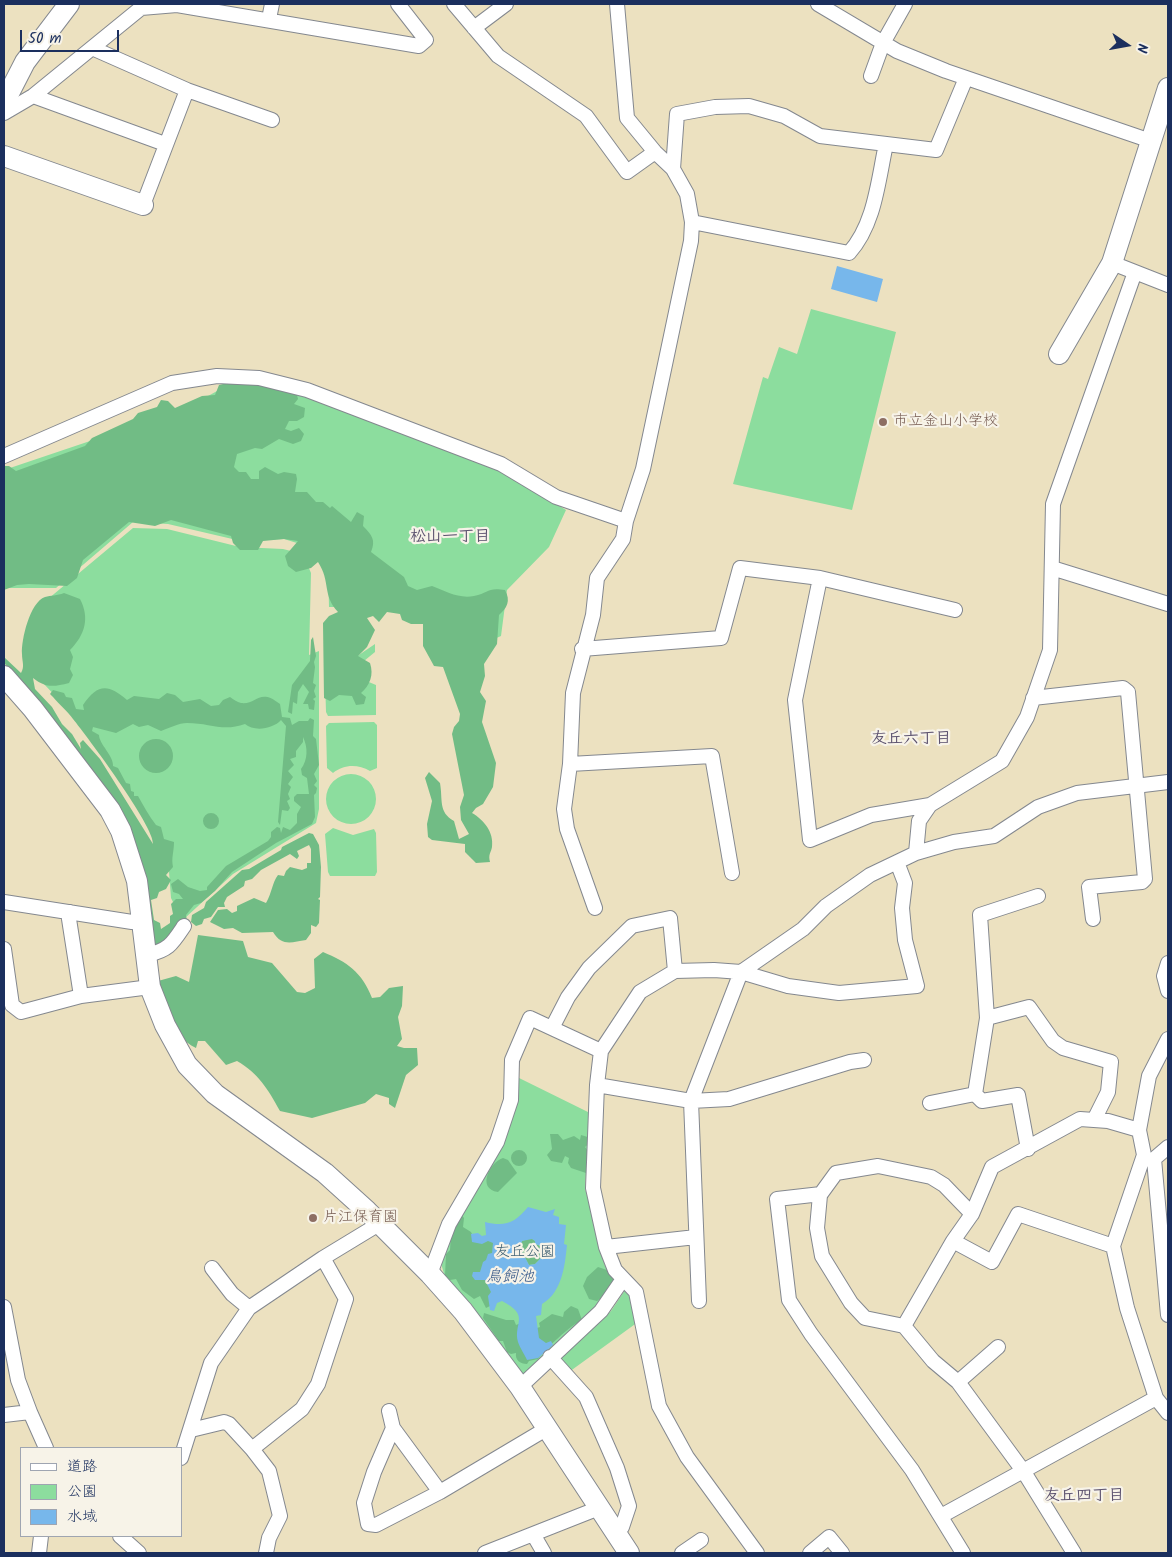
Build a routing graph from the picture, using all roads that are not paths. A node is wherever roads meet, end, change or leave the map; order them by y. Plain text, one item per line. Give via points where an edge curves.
1 (69, 4) edge
2 (272, 4) edge
3 (398, 4) edge
4 (454, 4) edge
5 (506, 4) edge
6 (617, 4) edge
7 (818, 4) edge
8 (905, 4) edge
9 (269, 19) junction
10 (474, 28) junction
11 (884, 43) junction
12 (92, 48) junction
13 (870, 76) dead end
14 (966, 78) junction
15 (1168, 88) edge
16 (187, 90) junction
17 (33, 96) junction
18 (4, 103) edge
19 (4, 114) edge
20 (272, 120) dead end
21 (1151, 141) junction
22 (165, 144) junction
23 (886, 144) junction
24 (655, 152) junction
25 (4, 156) edge
26 (673, 169) junction
27 (143, 205) joint
28 (692, 222) junction
29 (1112, 263) junction
30 (1134, 272) junction
31 (1168, 285) edge
32 (1059, 354) dead end
33 (4, 456) edge
34 (626, 521) junction
35 (1052, 568) junction
36 (820, 578) junction
37 (1168, 604) edge
38 (955, 610) dead end
39 (582, 649) junction
40 (4, 676) edge
41 (1033, 698) junction
42 (570, 764) junction
43 (1168, 782) edge
44 (1137, 785) junction
45 (930, 805) junction
46 (916, 853) junction
47 (897, 862) junction
48 (732, 873) dead end
49 (1038, 896) dead end
50 (4, 902) edge
51 (595, 908) dead end
52 (70, 912) junction
53 (1093, 919) dead end
54 (143, 920) junction
55 (184, 926) dead end
56 (4, 949) edge
57 (147, 955) junction
58 (1168, 962) edge
59 (675, 971) junction
60 (741, 972) junction
61 (150, 987) junction
62 (1168, 991) edge
63 (81, 996) junction
64 (987, 1018) junction
65 (552, 1028) junction
66 (1168, 1039) edge
67 (601, 1051) junction
68 (864, 1060) dead end
69 (597, 1085) junction
70 (976, 1094) junction
71 (691, 1101) junction
72 (930, 1103) dead end
73 (1094, 1120) junction
74 (1139, 1130) junction
75 (1168, 1146) edge
76 (1028, 1149) junction
77 (1149, 1157) junction
78 (821, 1194) junction
79 (972, 1214) junction
80 (379, 1224) junction
81 (696, 1237) junction
82 (953, 1241) junction
83 (1113, 1246) junction
84 (606, 1247) junction
85 (323, 1258) junction
86 (212, 1268) dead end
87 (430, 1274) junction
88 (623, 1279) junction
89 (699, 1301) dead end
90 (4, 1307) edge
91 (249, 1308) junction
92 (1168, 1315) edge
93 (904, 1326) junction
94 (998, 1347) dead end
95 (550, 1357) junction
96 (958, 1382) junction
97 (520, 1387) junction
98 (1156, 1398) junction
99 (389, 1411) dead end
100 (30, 1412) junction
101 (1168, 1413) edge
102 (4, 1415) edge
103 (393, 1428) junction
104 (546, 1428) junction
105 (192, 1430) junction
106 (46, 1447) edge
107 (252, 1449) junction
108 (182, 1455) edge
109 (1024, 1472) junction
110 (440, 1492) junction
111 (598, 1508) junction
112 (941, 1516) junction
113 (616, 1533) junction
114 (533, 1534) junction
115 (41, 1537) edge
116 (128, 1538) edge
117 (701, 1540) dead end
118 (491, 1552) edge
119 (39, 1553) edge
120 (139, 1553) edge
121 (266, 1553) edge
122 (544, 1553) edge
123 (629, 1553) edge
124 (682, 1553) edge
125 (757, 1553) edge
126 (810, 1553) edge
127 (842, 1553) edge
128 (963, 1553) edge
129 (1074, 1553) edge

1 - 18 street via 25,62
2 - 9 street
3 - 9 street via 426,40 420,46
4 - 10 street
5 - 10 street
6 - 24 street via 626,118
7 - 11 street
8 - 11 street
9 - 12 street via 177,5 141,8
10 - 24 street via 498,56 586,116 628,172
11 - 13 street
11 - 14 street via 896,51
12 - 16 street
12 - 17 street
14 - 21 street
14 - 23 street via 936,150
15 - 21 street
16 - 20 street
16 - 22 street
17 - 19 street
17 - 22 street
21 - 29 street
22 - 27 street
23 - 26 street via 820,136 784,116 749,106 715,107 678,114
23 - 28 street via 870,215 859,242 849,253
24 - 26 street
25 - 27 street
26 - 28 street via 688,194
28 - 34 street via 691,241 643,469
29 - 30 street
29 - 32 street
30 - 31 street
30 - 35 street via 1053,504
33 - 34 street via 172,383 217,376 259,378 307,390 501,464 556,498
34 - 39 street via 623,539 597,578 593,615
35 - 37 street
35 - 41 street via 1050,650
36 - 38 street
36 - 39 street via 740,568 721,638
36 - 45 street via 795,700 810,840 871,815
39 - 42 street via 573,693
40 - 54 street via 110,810 122,831 134,867
41 - 44 street via 1127,690
41 - 45 street via 1002,762
42 - 48 street via 712,756
42 - 51 street via 564,809 567,829
43 - 44 street
44 - 46 street via 1077,793 1038,807 994,836 954,842
44 - 53 street via 1145,879 1142,882 1089,887
45 - 46 street via 919,821
46 - 47 street
47 - 60 street via 870,875 826,906 803,929
47 - 60 street via 905,883 902,908 905,940 917,986 839,993 788,986
49 - 64 street via 980,914
50 - 52 street
52 - 54 street via 132,922
52 - 63 street
54 - 57 street
55 - 57 street via 172,945
56 - 63 street via 12,1005 21,1012
57 - 61 street
58 - 62 street via 1164,976
59 - 60 street
59 - 65 street via 670,918 632,926 589,968 568,997
59 - 67 street via 640,992
60 - 71 street
61 - 63 street
61 - 80 street via 165,1025 187,1066 215,1094 325,1173
64 - 70 street
64 - 73 street via 1029,1008 1053,1041 1063,1048 1110,1062 1108,1092
65 - 67 street
65 - 87 street via 530,1018 512,1060 511,1100 498,1142 449,1224
66 - 74 street via 1149,1076
67 - 69 street
68 - 71 street via 729,1099
69 - 71 street
69 - 84 street via 593,1188
70 - 72 street
70 - 76 street via 982,1101 1018,1095
71 - 81 street
73 - 74 street via 1108,1120
73 - 76 street via 1080,1119
74 - 77 street
75 - 77 street
76 - 79 street via 992,1167
77 - 83 street
77 - 92 street
78 - 79 street via 836,1173 878,1166 931,1177
78 - 93 street via 817,1228 822,1256 865,1318
78 - 112 street via 777,1199 789,1300 912,1470
79 - 82 street
80 - 85 street
80 - 87 street
81 - 84 street
81 - 89 street
82 - 83 street via 992,1262 1018,1214
82 - 93 street
83 - 98 street via 1127,1308
84 - 88 street via 615,1270
85 - 91 street
85 - 107 street via 346,1299 318,1384 302,1409
86 - 91 street via 232,1294
87 - 97 street via 463,1311
88 - 95 street via 601,1311
88 - 125 street via 636,1292 659,1406 687,1457
90 - 100 street via 18,1380
91 - 105 street via 211,1363
93 - 96 street via 933,1361
94 - 96 street
95 - 97 street
95 - 113 street via 586,1397 618,1468 629,1506 622,1527
96 - 109 street
97 - 104 street
98 - 101 street
98 - 109 street
99 - 103 street
100 - 102 street
100 - 106 street
103 - 110 street
103 - 110 street via 364,1503 368,1524 376,1525
104 - 110 street
104 - 111 street
105 - 107 street via 224,1422
105 - 108 street
107 - 121 street via 269,1471 280,1516 269,1538
109 - 112 street
109 - 129 street
111 - 113 street
111 - 114 street
112 - 128 street
113 - 123 street
114 - 118 street
114 - 122 street
115 - 119 street
116 - 120 street
117 - 124 street
126 - 127 street via 829,1537

